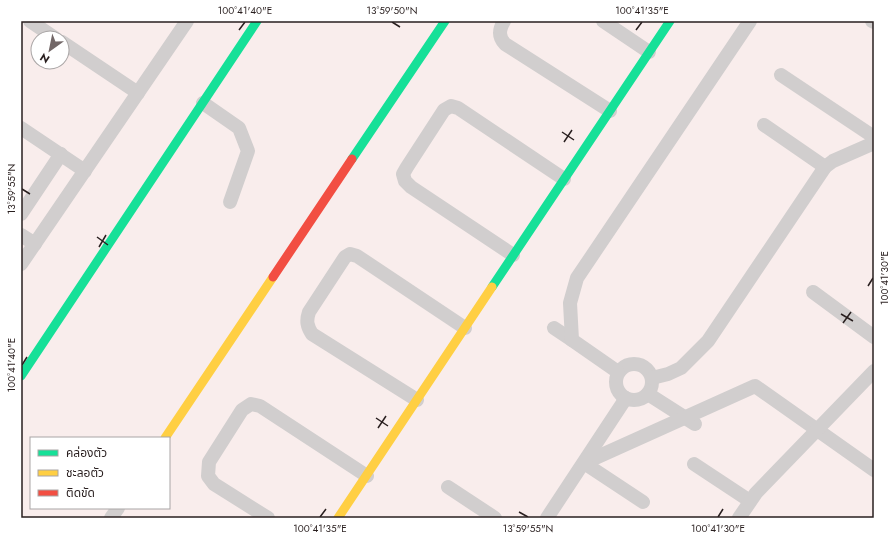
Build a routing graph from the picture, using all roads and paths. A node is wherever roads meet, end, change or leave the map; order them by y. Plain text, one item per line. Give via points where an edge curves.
1 (30, 21) edge
2 (187, 21) edge
3 (257, 21) edge
4 (445, 21) edge
5 (504, 21) edge
6 (603, 21) edge
7 (670, 21) edge
8 (750, 21) edge
9 (43, 30) edge
10 (70, 47) edge
11 (649, 52) junction
12 (781, 75) dead end
13 (138, 93) junction
14 (203, 103) junction
15 (610, 111) junction
16 (764, 125) dead end
17 (21, 128) edge
18 (874, 137) edge
19 (874, 143) edge
20 (60, 154) junction
21 (825, 167) junction
22 (85, 171) junction
23 (564, 179) junction
24 (230, 202) dead end
25 (21, 214) edge
26 (21, 235) edge
27 (34, 244) junction
28 (513, 255) junction
29 (21, 264) edge
30 (813, 292) dead end
31 (465, 328) junction
32 (554, 328) dead end
33 (874, 337) edge
34 (572, 340) junction
35 (874, 371) edge
36 (618, 372) junction
37 (21, 376) edge
38 (652, 378) junction
39 (648, 394) junction
40 (626, 398) junction
41 (417, 400) junction
42 (695, 424) dead end
43 (816, 429) junction
44 (166, 437) edge
45 (584, 463) junction
46 (694, 464) dead end
47 (874, 470) edge
48 (367, 476) junction
49 (448, 487) dead end
50 (750, 501) junction
51 (643, 502) dead end
52 (117, 509) edge
53 (111, 518) edge
54 (268, 518) edge
55 (338, 518) edge
56 (495, 518) edge
57 (547, 518) edge
58 (739, 518) edge

1 - 9 street
2 - 13 street
3 - 14 street
4 - 44 street
5 - 15 street via 499,31 500,38 505,44
6 - 11 street
7 - 11 street
8 - 34 street via 577,278 570,303
10 - 13 street
11 - 15 street
12 - 18 street
13 - 22 street
14 - 24 street via 238,128 248,151
14 - 37 street
15 - 23 street
16 - 21 street
17 - 20 street
19 - 21 street
20 - 22 street
20 - 25 street
21 - 38 street via 708,341 681,368
22 - 27 street
23 - 28 street
23 - 28 street via 458,108 451,106 444,110 403,174 405,181 411,188
26 - 27 street
27 - 29 street
28 - 31 street
30 - 33 street
31 - 41 street
31 - 41 street via 357,256 350,254 345,257 309,312 308,328 312,334
32 - 34 street
34 - 36 street
35 - 43 street
36 - 38 street via 634,363 645,368
36 - 40 street via 615,384 621,395
38 - 39 street
39 - 40 street via 638,400
39 - 42 street
40 - 45 street
41 - 48 street
43 - 45 street via 755,386
43 - 47 street
43 - 50 street
45 - 51 street
45 - 57 street
46 - 50 street
48 - 54 street via 260,406 251,404 242,410 209,462 208,476 214,484
48 - 55 street
49 - 56 street
50 - 58 street
52 - 53 street

